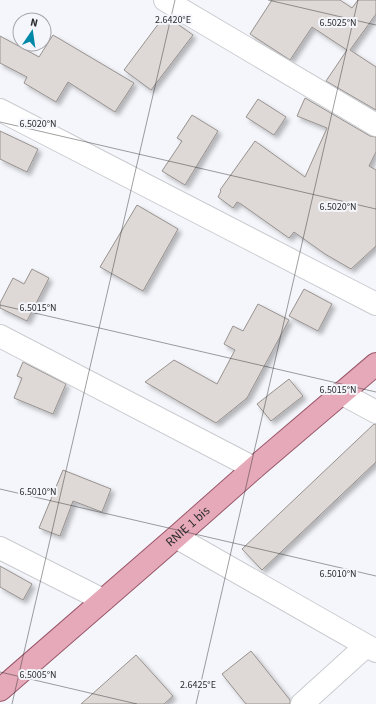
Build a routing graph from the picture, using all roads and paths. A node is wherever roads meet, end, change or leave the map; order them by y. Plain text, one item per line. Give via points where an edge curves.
1 (165, 0) edge
2 (0, 110) edge
3 (376, 125) edge
4 (376, 304) edge
5 (0, 336) edge
6 (376, 364) edge
7 (341, 393) junction
8 (376, 412) edge
9 (254, 468) junction
10 (176, 538) junction
11 (0, 548) edge
12 (103, 600) junction
13 (371, 649) edge
14 (0, 690) edge
15 (302, 704) edge

1 - 3 street
2 - 4 street
5 - 9 street
6 - 7 main road, RNIE 1 bis
7 - 8 street
7 - 9 main road, RNIE 1 bis
9 - 10 main road, RNIE 1 bis
10 - 12 main road, RNIE 1 bis
10 - 13 street
11 - 12 street
12 - 14 main road, RNIE 1 bis
13 - 15 street

